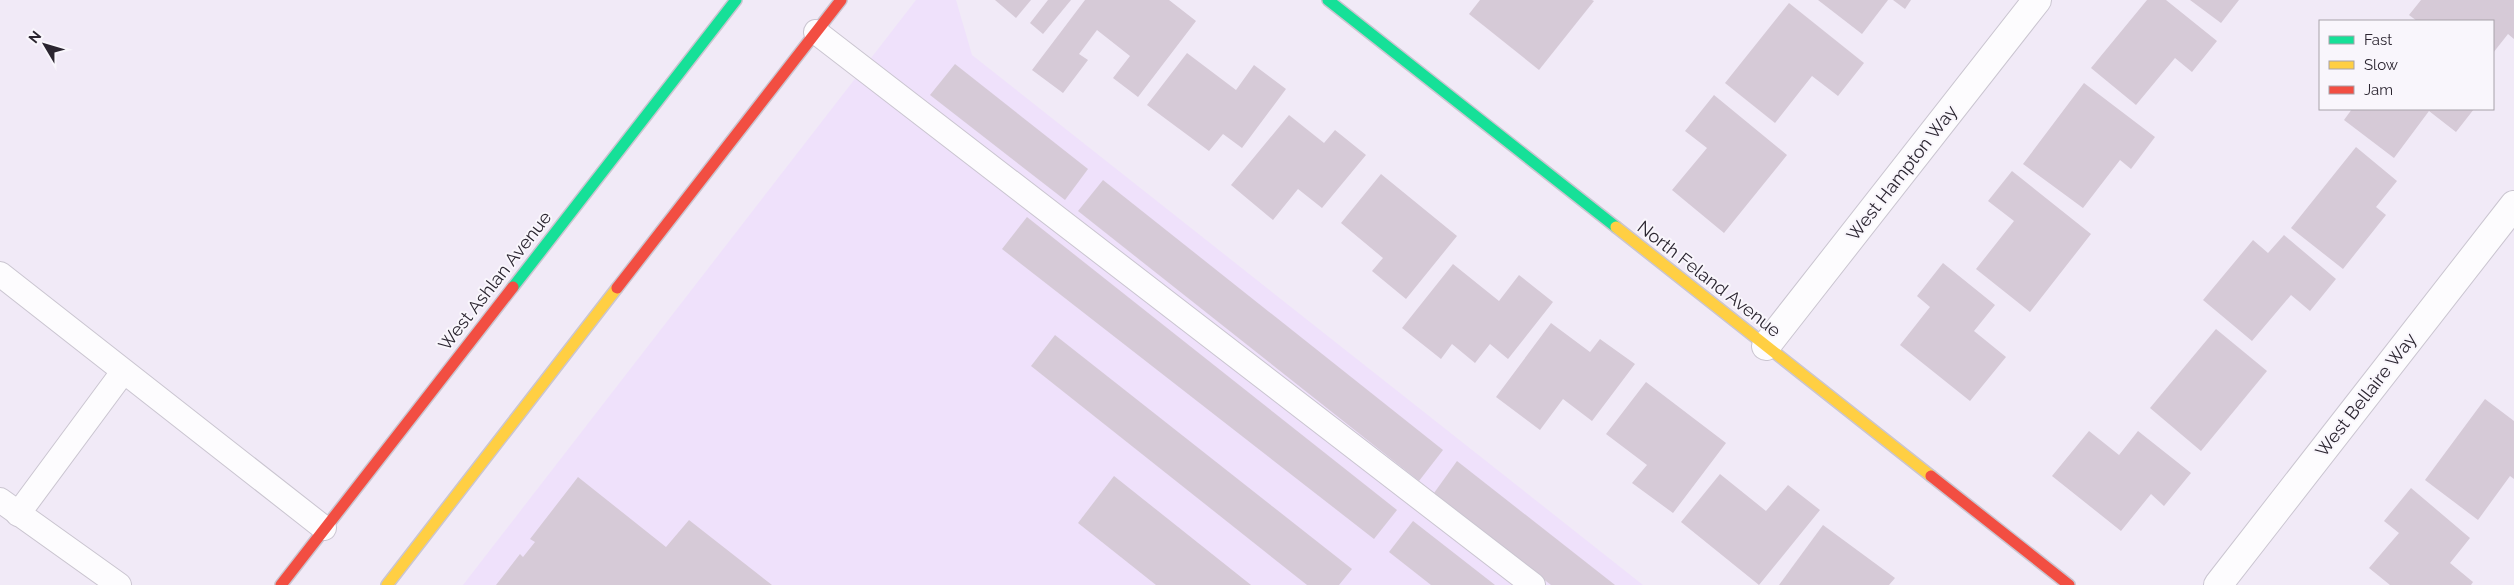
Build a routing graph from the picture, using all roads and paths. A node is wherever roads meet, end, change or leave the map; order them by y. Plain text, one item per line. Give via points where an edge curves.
1 (736, 0) edge
2 (841, 0) edge
3 (2037, 0) edge
4 (1341, 4) edge
5 (816, 32) junction
6 (2514, 205) edge
7 (0, 274) edge
8 (1766, 346) junction
9 (123, 372) junction
10 (9, 507) edge
11 (324, 528) junction
12 (118, 585) edge
13 (281, 585) edge
14 (387, 585) edge
15 (1533, 585) edge
16 (2069, 585) edge
17 (2218, 585) edge

1 - 11 main road, West Ashlan Avenue
2 - 5 main road
3 - 8 street, West Hampton Way
4 - 8 main road, North Feland Avenue
5 - 14 main road
5 - 15 lane
6 - 17 street, West Bellaire Way
7 - 9 lane
8 - 16 main road, North Feland Avenue
9 - 10 lane
9 - 11 lane
10 - 12 lane
11 - 13 main road, West Ashlan Avenue

